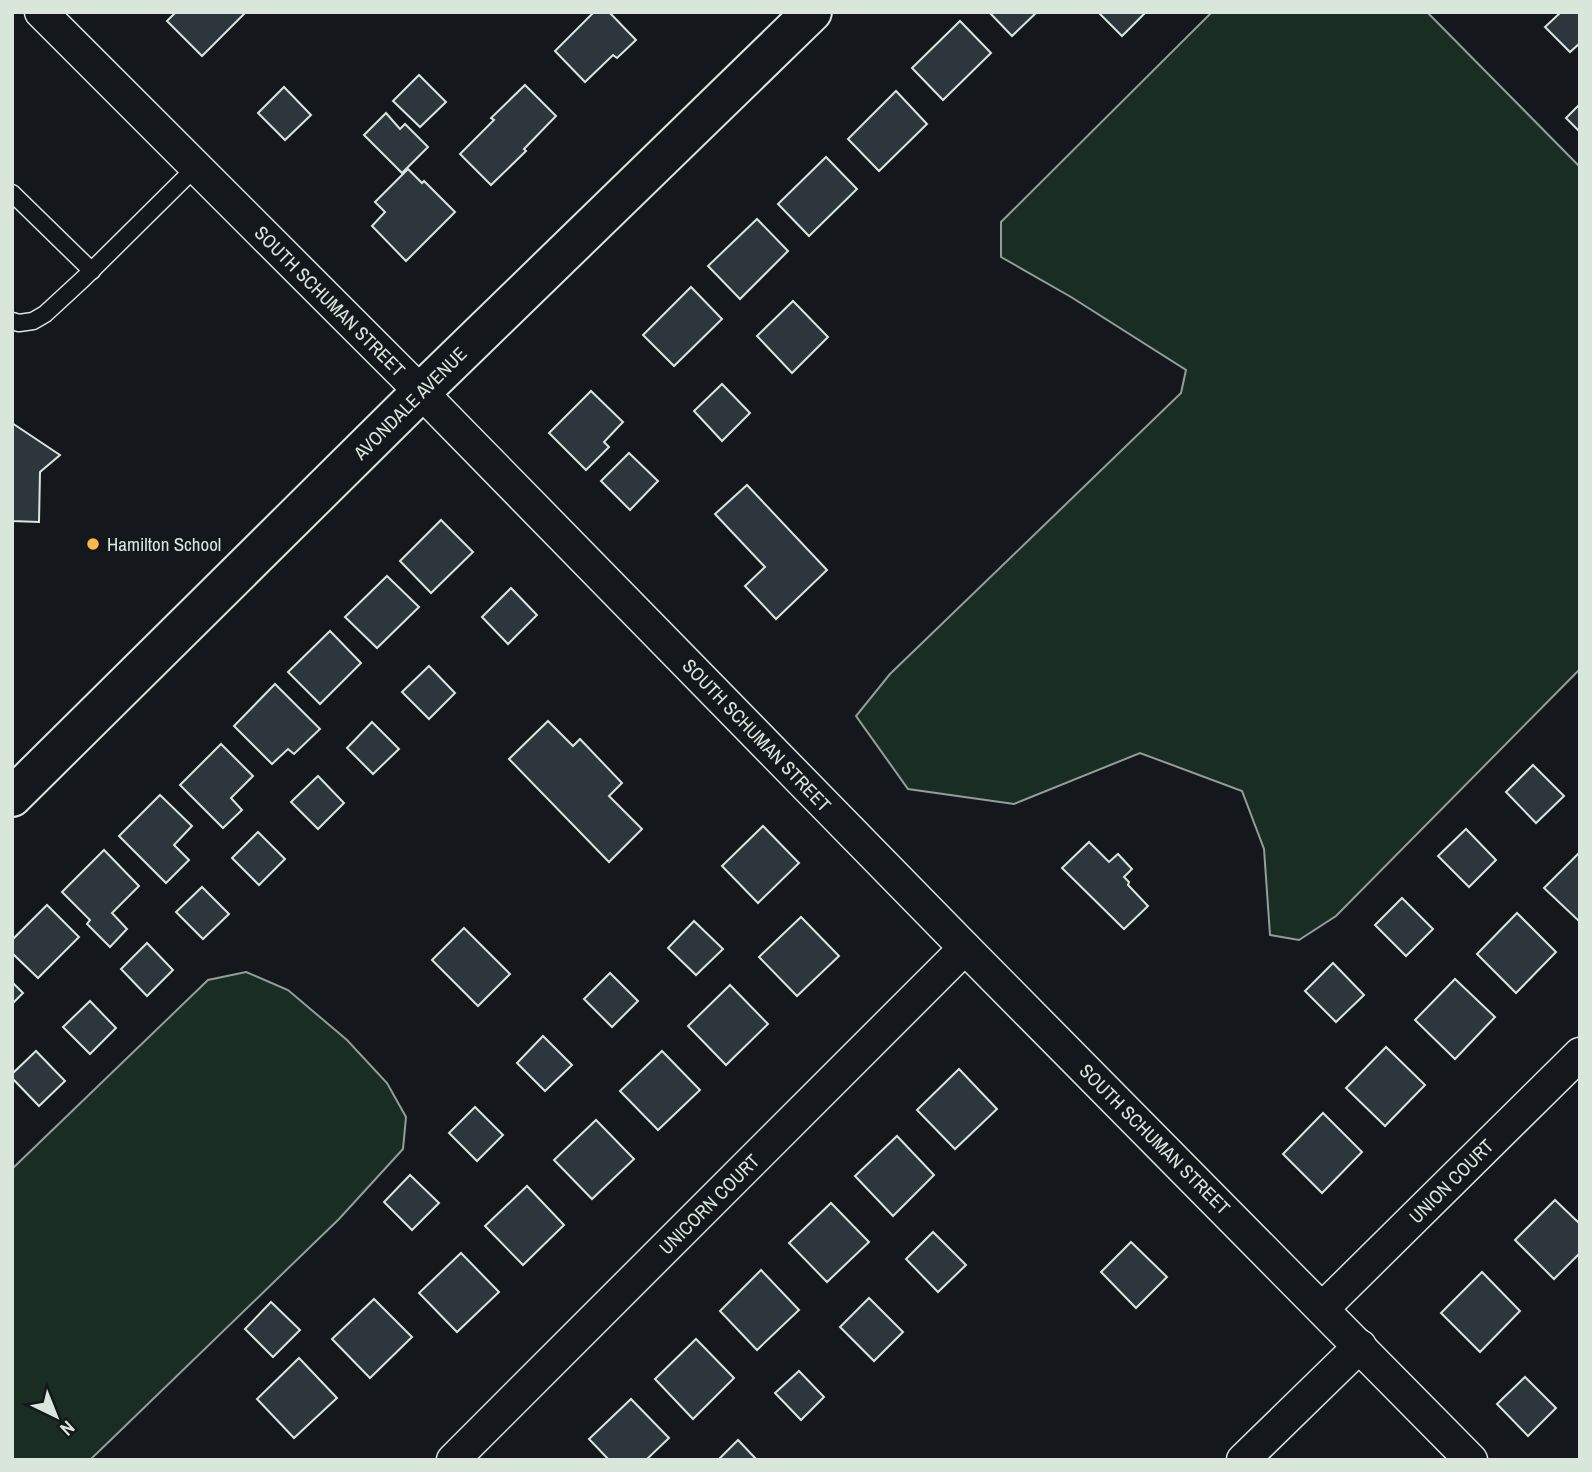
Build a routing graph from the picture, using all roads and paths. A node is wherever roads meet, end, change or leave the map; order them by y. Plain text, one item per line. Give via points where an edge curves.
1 (812, 12) edge
2 (45, 14) edge
3 (195, 167) junction
4 (12, 192) edge
5 (92, 271) junction
6 (12, 321) edge
7 (421, 392) junction
8 (12, 797) edge
9 (965, 948) junction
10 (1580, 1054) edge
11 (1323, 1308) junction
12 (1360, 1346) junction
13 (453, 1460) edge
14 (1243, 1460) edge
15 (1471, 1460) edge

1 - 7 street, AVONDALE AVENUE
2 - 3 street, SOUTH SCHUMAN STREET
3 - 5 lane
3 - 7 street, SOUTH SCHUMAN STREET
4 - 5 lane
5 - 6 lane via 45,314 33,321
7 - 8 street, AVONDALE AVENUE
7 - 9 street, SOUTH SCHUMAN STREET
9 - 11 street, SOUTH SCHUMAN STREET
9 - 13 street, UNICORN COURT
10 - 11 street, UNION COURT
11 - 12 street, SOUTH SCHUMAN STREET
12 - 14 street
12 - 15 street, SOUTH SCHUMAN STREET

